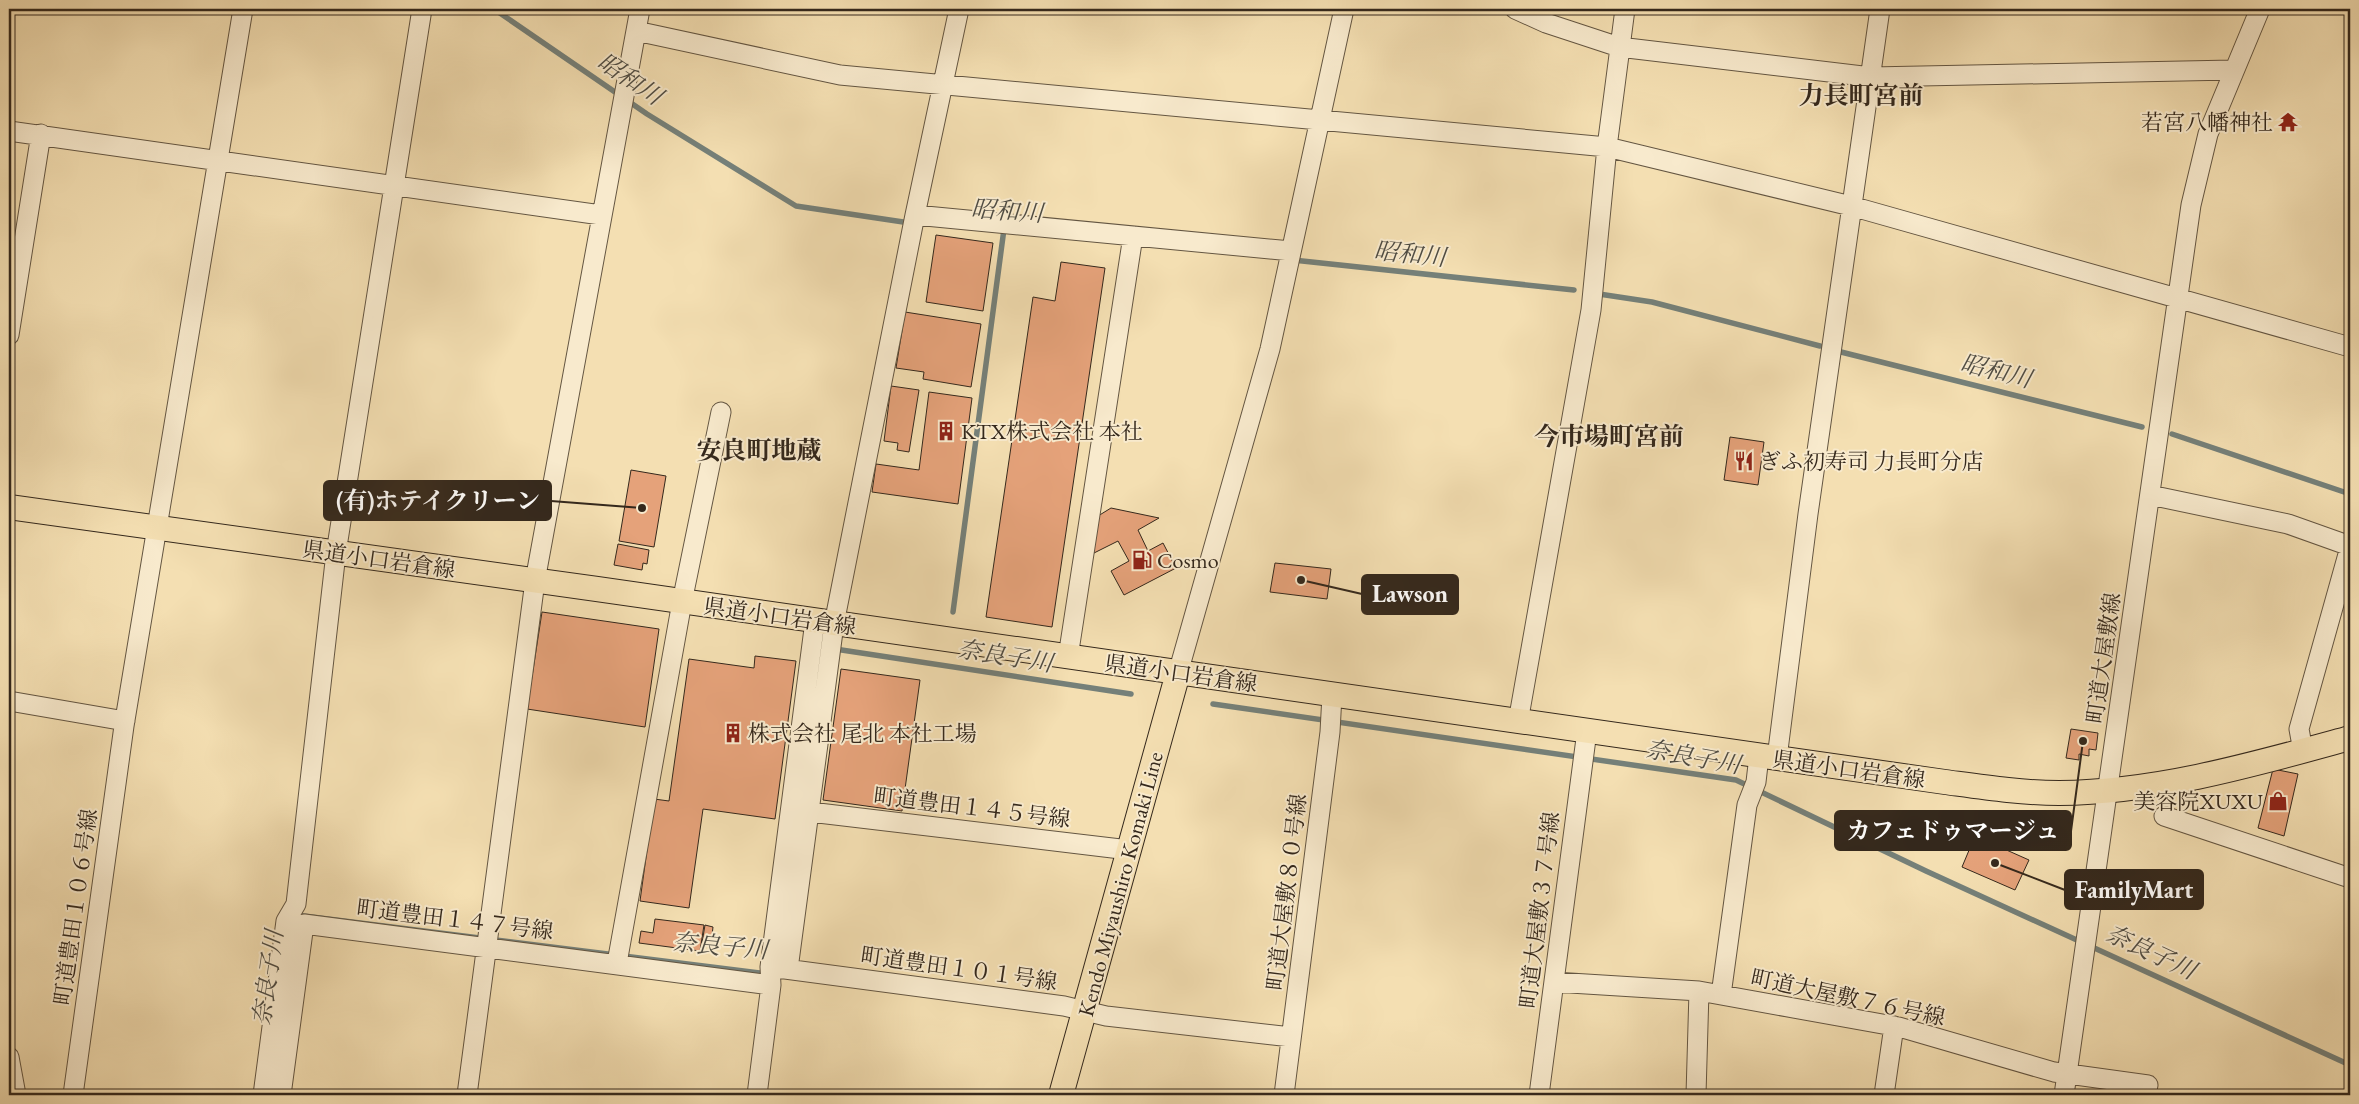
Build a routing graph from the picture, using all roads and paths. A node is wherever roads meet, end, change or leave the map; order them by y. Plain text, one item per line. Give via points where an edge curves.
1 (243, 9) edge
2 (422, 9) edge
3 (640, 9) edge
4 (959, 9) edge
5 (1344, 9) edge
6 (1515, 9) edge
7 (1625, 9) edge
8 (1880, 9) edge
9 (2260, 9) edge
10 (636, 31) junction
11 (1619, 47) junction
12 (2233, 70) junction
13 (1871, 77) junction
14 (944, 86) junction
15 (1320, 122) junction
16 (9, 131) edge
17 (41, 134) junction
18 (1607, 147) junction
19 (218, 160) junction
20 (394, 184) junction
21 (1851, 206) junction
22 (601, 215) junction
23 (914, 222) junction
24 (1132, 242) junction
25 (1290, 258) junction
26 (2177, 297) junction
27 (9, 335) edge
28 (2350, 347) edge
29 (720, 412) dead end
30 (2150, 495) junction
31 (9, 506) edge
32 (156, 527) junction
33 (2350, 546) edge
34 (336, 553) junction
35 (535, 581) junction
36 (682, 602) junction
37 (824, 623) junction
38 (1068, 657) junction
39 (1181, 662) junction
40 (1332, 695) junction
41 (9, 701) edge
42 (1518, 722) junction
43 (124, 723) junction
44 (1587, 731) junction
45 (2350, 739) edge
46 (2303, 751) junction
47 (1768, 757) junction
48 (2108, 790) junction
49 (810, 812) junction
50 (2164, 816) dead end
51 (1129, 850) junction
52 (2350, 878) edge
53 (293, 920) junction
54 (488, 941) junction
55 (617, 963) junction
56 (776, 974) junction
57 (1554, 982) junction
58 (1699, 991) junction
59 (1721, 995) junction
60 (1085, 1011) junction
61 (1894, 1026) junction
62 (1291, 1038) junction
63 (9, 1058) edge
64 (2067, 1074) junction
65 (16, 1095) edge
66 (73, 1095) edge
67 (263, 1095) edge
68 (281, 1095) edge
69 (467, 1095) edge
70 (756, 1095) edge
71 (1061, 1095) edge
72 (1284, 1095) edge
73 (1539, 1095) edge
74 (1696, 1095) edge
75 (1884, 1095) edge
76 (2064, 1095) edge
77 (2146, 1095) edge

1 - 19 street, 町道豊田１０６号線
2 - 20 street
3 - 10 street
4 - 14 street
5 - 15 street
6 - 11 street via 1546,23
7 - 11 street
8 - 13 street
9 - 12 street, 町道大屋敷線
10 - 14 street via 840,75
10 - 22 street
11 - 13 street
11 - 18 street
12 - 13 street
12 - 26 street, 町道大屋敷線 via 2200,161
13 - 21 street
14 - 15 street
14 - 23 street
15 - 18 street
15 - 25 street
16 - 17 street
17 - 19 street
17 - 27 street
18 - 21 street
18 - 42 street via 1591,310
19 - 20 street
19 - 32 street, 町道豊田１０６号線
20 - 22 street
20 - 34 street
21 - 26 street
21 - 47 street via 1787,669
22 - 35 street
23 - 24 street
23 - 37 street
24 - 25 street
24 - 38 street
25 - 39 street via 1270,349
26 - 28 street
26 - 30 street, 町道大屋敷線
29 - 36 street
30 - 33 street via 2288,524
30 - 48 street, 町道大屋敷線
31 - 32 main road, 県道小口岩倉線
32 - 34 main road, 県道小口岩倉線
32 - 43 street, 町道豊田１０６号線
33 - 46 street via 2299,729
34 - 35 main road, 県道小口岩倉線
34 - 53 street
35 - 36 main road, 県道小口岩倉線
35 - 54 street
36 - 37 main road, 県道小口岩倉線
36 - 55 street
37 - 38 main road, 県道小口岩倉線
37 - 49 street
37 - 56 street
38 - 39 main road, 県道小口岩倉線
39 - 40 main road, 県道小口岩倉線
39 - 51 main road, Kendo Miyaushiro Komaki Line
40 - 42 main road, 県道小口岩倉線
40 - 62 street, 町道大屋敷８０号線
41 - 43 street
42 - 44 main road, 県道小口岩倉線
43 - 66 street, 町道豊田１０６号線
44 - 47 main road, 県道小口岩倉線
44 - 57 street, 町道大屋敷３７号線
45 - 46 main road, 県道小口岩倉線
46 - 48 main road, 県道小口岩倉線 via 2208,776
47 - 48 main road, 県道小口岩倉線 via 2032,792
47 - 59 street via 1747,805
48 - 64 street, 町道大屋敷線
49 - 51 street, 町道豊田１４５号線
49 - 56 street
50 - 52 street
51 - 60 main road, Kendo Miyaushiro Komaki Line
53 - 54 street, 町道豊田１４７号線
53 - 67 street
53 - 68 street
54 - 55 street, 町道豊田１４７号線
54 - 69 street
55 - 56 street, 町道豊田１４７号線
56 - 60 street, 町道豊田１０１号線
56 - 70 street
57 - 58 street, 町道大屋敷７６号線
57 - 73 street, 町道大屋敷３７号線
58 - 59 street, 町道大屋敷７６号線
58 - 74 street
59 - 61 street, 町道大屋敷７６号線
60 - 62 street, 町道豊田１０１号線
60 - 71 main road, Kendo Miyaushiro Komaki Line
61 - 64 street, 町道大屋敷７６号線
61 - 75 street
62 - 72 street, 町道大屋敷８０号線
63 - 65 street
64 - 76 street, 町道大屋敷線
64 - 77 street, 町道大屋敷７６号線 via 2148,1085

